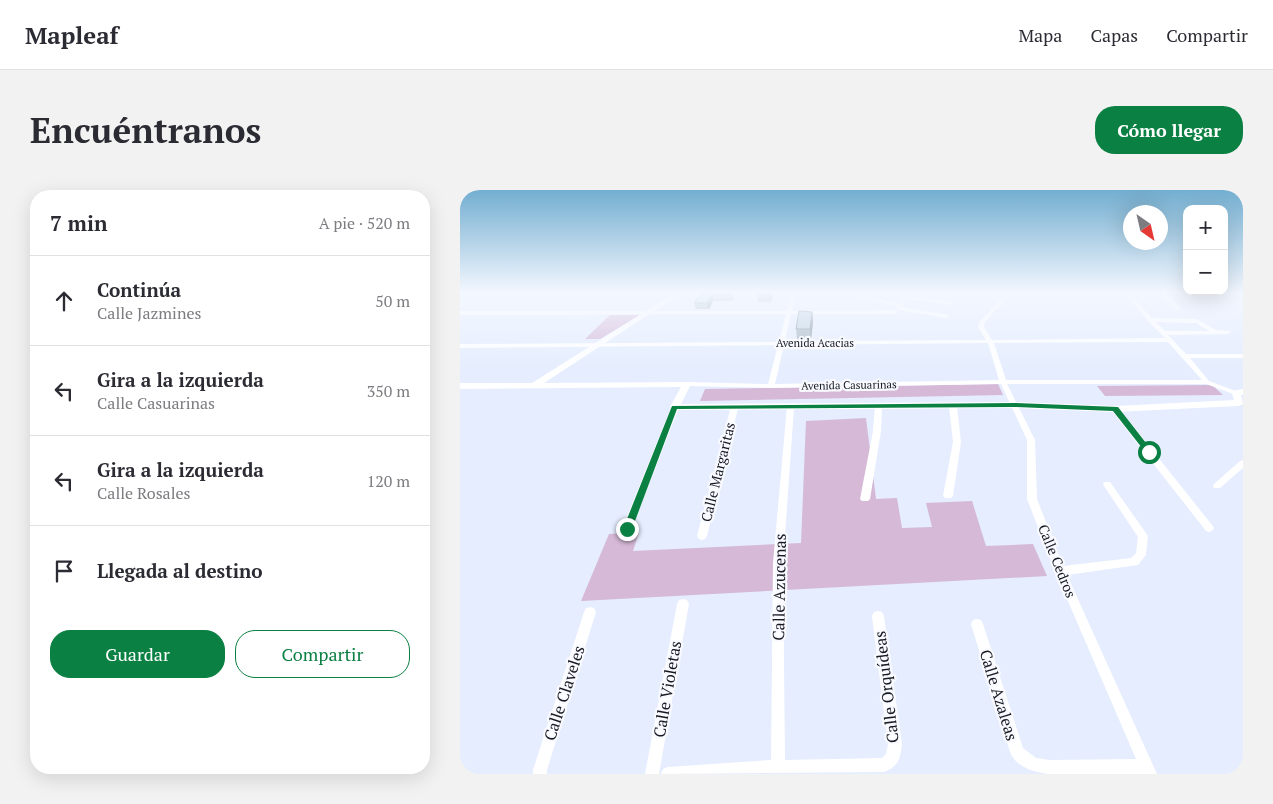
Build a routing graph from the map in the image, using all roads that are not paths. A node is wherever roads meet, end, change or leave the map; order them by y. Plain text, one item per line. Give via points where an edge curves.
1 (637, 319) edge
2 (788, 319) edge
3 (985, 319) edge
4 (1150, 320) joint
5 (1215, 332) junction
6 (1228, 332) dead end
7 (1163, 333) junction
8 (1171, 340) junction
9 (990, 341) junction
10 (782, 343) junction
11 (599, 344) junction
12 (460, 346) edge
13 (1186, 356) junction
14 (1243, 356) edge
15 (1003, 382) junction
16 (1207, 382) junction
17 (687, 384) junction
18 (533, 385) junction
19 (460, 386) edge
20 (771, 386) junction
21 (1240, 392) edge
22 (1015, 405) junction
23 (1241, 405) edge
24 (953, 406) junction
25 (675, 407) junction
26 (878, 407) junction
27 (734, 408) junction
28 (790, 408) junction
29 (1115, 409) junction
30 (1243, 463) edge
31 (1107, 484) dead end
32 (1217, 486) dead end
33 (948, 496) dead end
34 (864, 499) dead end
35 (1209, 528) dead end
36 (627, 529) dead end
37 (702, 536) dead end
38 (1060, 571) junction
39 (683, 604) dead end
40 (590, 612) dead end
41 (878, 616) dead end
42 (977, 624) dead end
43 (893, 758) joint
44 (778, 767) junction
45 (1148, 770) edge
46 (540, 774) edge
47 (652, 774) edge
48 (668, 774) edge

1 - 11 street
2 - 10 street
3 - 9 street, Calle Cedros via 980,325
4 - 5 street via 1198,321
4 - 7 street
5 - 6 street
5 - 7 street
7 - 8 street
8 - 9 street, Avenida Acacias
8 - 13 street
9 - 10 street, Avenida Acacias
9 - 15 street, Calle Cedros
10 - 11 street, Avenida Acacias
10 - 20 street
11 - 12 street, Avenida Acacias
11 - 18 street
13 - 14 street
13 - 16 street
15 - 16 street, Avenida Casuarinas
15 - 20 street, Avenida Casuarinas
15 - 22 street, Calle Cedros
16 - 21 street, Avenida Casuarinas
17 - 18 street, Avenida Casuarinas
17 - 20 street, Avenida Casuarinas
17 - 25 street
18 - 19 street, Avenida Casuarinas
21 - 23 street
22 - 24 street
22 - 29 street
22 - 38 street, Calle Cedros via 1031,440 1032,499
23 - 29 street
24 - 26 street
24 - 33 street via 957,442
25 - 27 street
25 - 36 street
26 - 28 street
26 - 34 street via 877,431
27 - 28 street
27 - 37 street, Calle Margaritas
28 - 44 street, Calle Azucenas via 778,564
29 - 35 street
30 - 32 street
31 - 38 street via 1143,536 1141,555 1134,562
38 - 45 street, Calle Cedros
39 - 47 street, Calle Violetas
40 - 46 street, Calle Claveles
41 - 43 street, Calle Orquídeas via 895,744
42 - 45 street, Calle Azaleas via 1017,752 1033,765
43 - 44 street via 884,765
44 - 48 street

